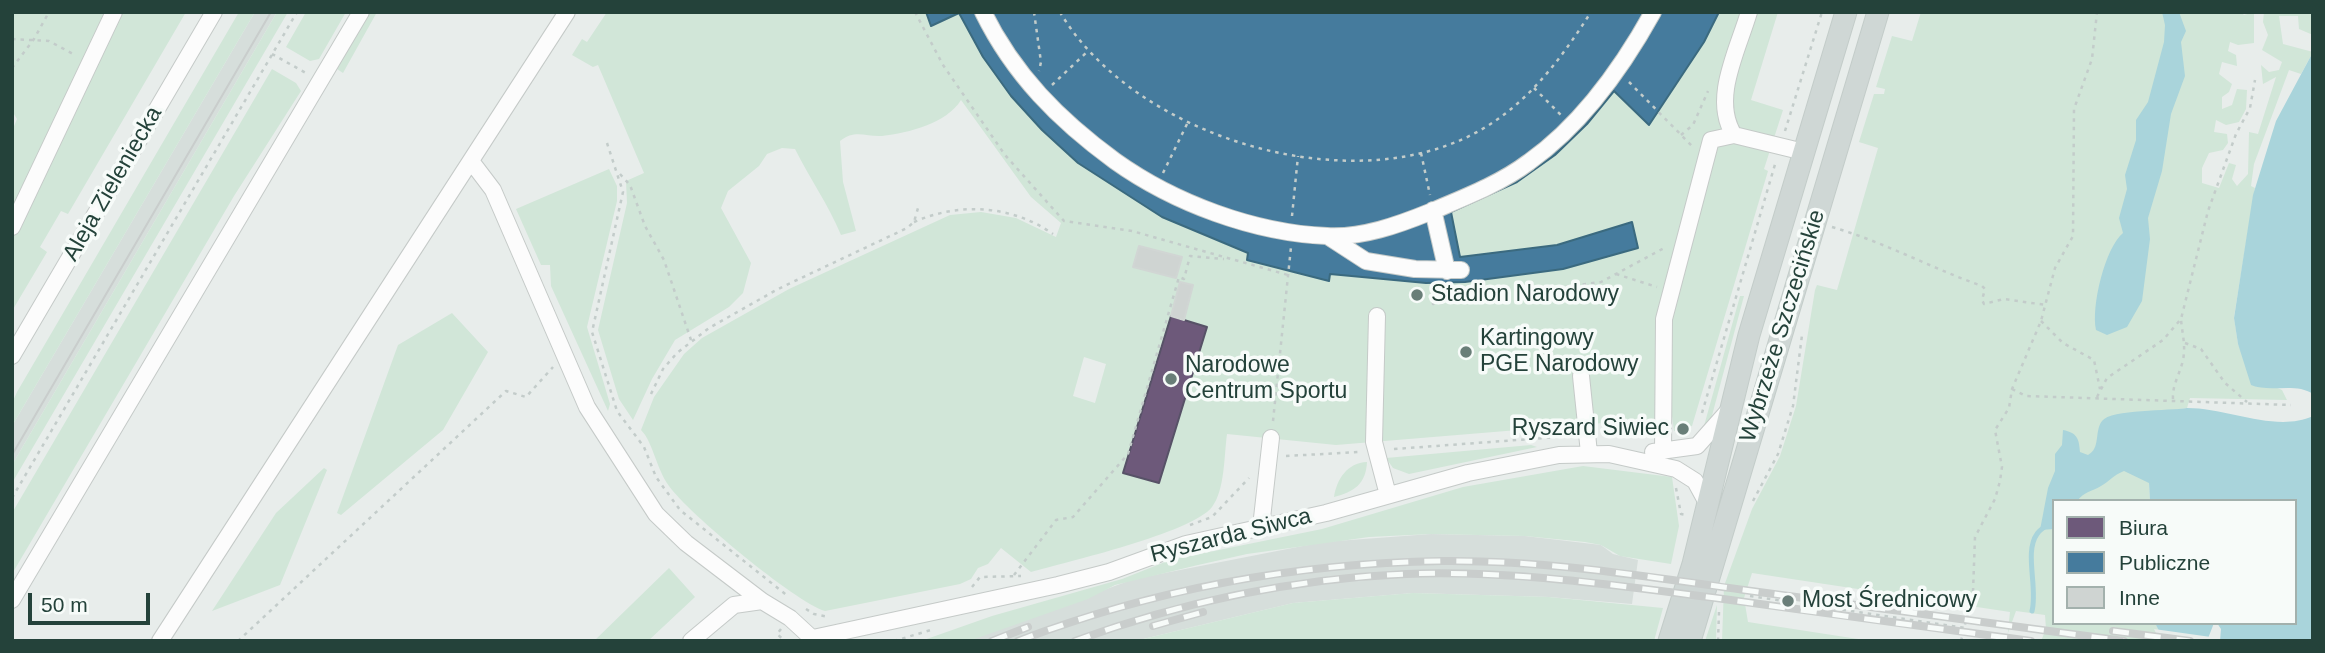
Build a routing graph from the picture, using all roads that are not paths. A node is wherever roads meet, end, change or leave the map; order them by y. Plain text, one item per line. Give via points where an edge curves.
1 (114, 12) edge
2 (214, 12) edge
3 (361, 12) edge
4 (567, 12) edge
5 (983, 12) edge
6 (1653, 12) edge
7 (1749, 12) edge
8 (1846, 12) edge
9 (1878, 12) edge
10 (1734, 135) junction
11 (1804, 152) junction
12 (471, 161) junction
13 (1432, 204) junction
14 (12, 227) edge
15 (1329, 237) junction
16 (1377, 316) dead end
17 (12, 356) edge
18 (1581, 376) dead end
19 (1731, 407) junction
20 (1271, 438) road end
21 (1663, 444) junction
22 (1589, 453) junction
23 (1609, 454) junction
24 (1388, 495) junction
25 (1707, 503) junction
26 (1261, 527) junction
27 (12, 600) edge
28 (762, 601) junction
29 (814, 639) edge
30 (160, 641) edge
31 (691, 641) edge
32 (1670, 641) edge
33 (1690, 641) edge

1 - 14 street
2 - 17 street, Aleja Zieleniecka
3 - 27 street
4 - 12 street
5 - 15 street via 1016,69 1051,110 1133,174 1234,219
6 - 13 street via 1593,101 1562,135 1528,163
7 - 10 street via 1724,97 1727,123
8 - 11 main road, Wybrzeże Szczecińskie
9 - 33 main road, Wybrzeże Szczecińskie
10 - 11 street
10 - 21 street via 1711,140 1670,291 1664,319
11 - 19 main road, Wybrzeże Szczecińskie
12 - 28 street via 492,190 586,407 656,514
12 - 30 street
13 - 15 street via 1367,233
13 - 15 street via 1454,270 1366,261
16 - 24 street via 1373,421
18 - 22 street
19 - 21 street, Ryszarda Siwca via 1697,446
19 - 25 main road, Wybrzeże Szczecińskie
20 - 26 street
21 - 23 street, Ryszarda Siwca
22 - 23 street, Ryszarda Siwca
22 - 24 street, Ryszarda Siwca via 1468,473
23 - 25 street, Ryszarda Siwca via 1683,472 1700,488
24 - 26 street, Ryszarda Siwca
25 - 32 main road, Wybrzeże Szczecińskie
26 - 29 street, Ryszarda Siwca via 1186,544 1058,585
28 - 29 street
28 - 31 street via 734,605

